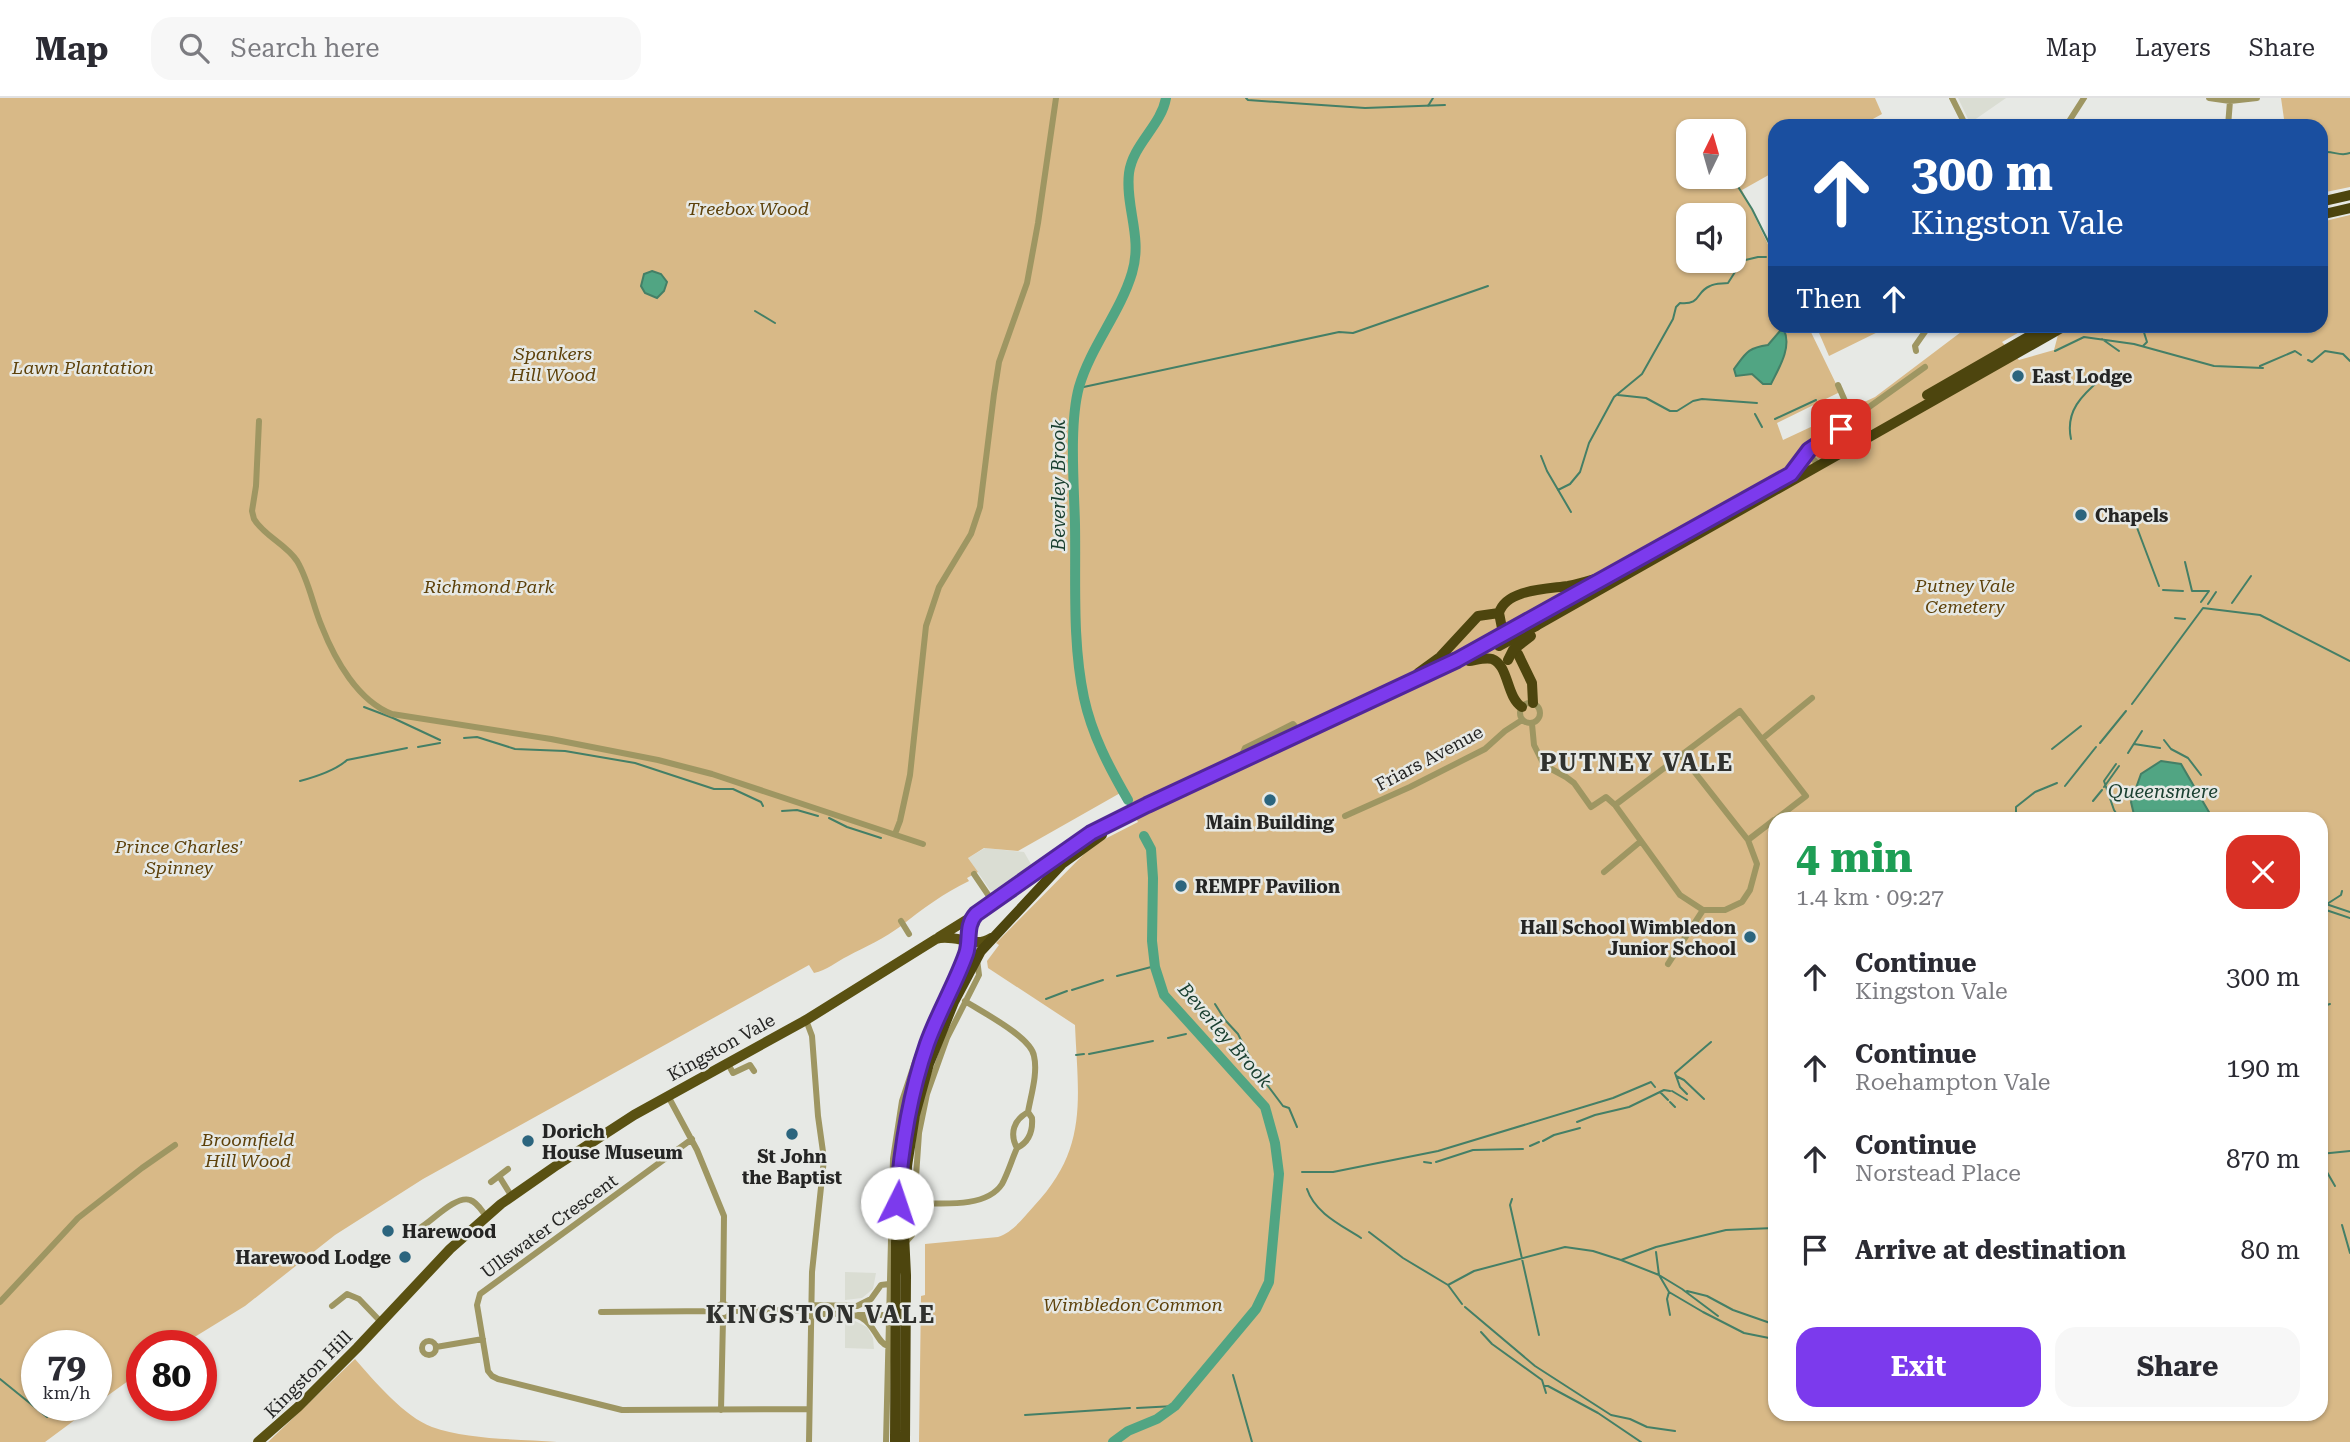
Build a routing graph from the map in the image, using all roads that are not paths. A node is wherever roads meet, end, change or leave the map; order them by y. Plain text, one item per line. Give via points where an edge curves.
1 (1056, 98) edge
2 (1952, 98) edge
3 (2084, 98) edge
4 (2209, 98) edge
5 (2257, 98) edge
6 (2230, 101) junction
7 (1962, 119) edge
8 (2070, 119) edge
9 (2229, 119) edge
10 (2350, 195) edge
11 (2328, 200) edge
12 (2350, 208) edge
13 (2328, 213) edge
14 (1924, 333) edge
15 (2035, 333) edge
16 (2052, 333) edge
17 (1916, 351) dead end
18 (1925, 367) dead end
19 (1838, 385) dead end
20 (1857, 418) junction
21 (258, 424) dead end
22 (1811, 462) junction
23 (1617, 572) junction
24 (1499, 613) junction
25 (1533, 627) junction
26 (1500, 638) junction
27 (1513, 657) junction
28 (1469, 661) junction
29 (1506, 676) junction
30 (1812, 698) dead end
31 (1370, 701) junction
32 (1527, 705) junction
33 (1522, 720) junction
34 (1532, 724) junction
35 (1762, 738) junction
36 (1682, 756) junction
37 (1615, 805) junction
38 (1785, 812) edge
39 (1345, 816) dead end
40 (1768, 825) edge
41 (895, 834) junction
42 (1093, 836) junction
43 (1748, 840) junction
44 (1641, 841) junction
45 (923, 844) dead end
46 (1604, 872) dead end
47 (974, 874) dead end
48 (993, 902) junction
49 (1703, 909) junction
50 (976, 914) junction
51 (901, 921) dead end
52 (909, 934) dead end
53 (991, 938) junction
54 (936, 939) junction
55 (968, 940) junction
56 (976, 958) junction
57 (1668, 964) dead end
58 (965, 1001) junction
59 (806, 1020) junction
60 (727, 1062) junction
61 (918, 1062) junction
62 (754, 1071) dead end
63 (668, 1096) junction
64 (1028, 1112) junction
65 (692, 1139) junction
66 (175, 1145) dead end
67 (1017, 1148) junction
68 (508, 1169) dead end
69 (499, 1176) junction
70 (491, 1182) dead end
71 (512, 1197) junction
72 (913, 1203) junction
73 (486, 1216) junction
74 (420, 1228) dead end
75 (905, 1243) junction
76 (887, 1284) junction
77 (0, 1303) edge
78 (723, 1304) junction
79 (332, 1306) dead end
80 (811, 1310) junction
81 (715, 1311) junction
82 (730, 1311) junction
83 (601, 1312) dead end
84 (856, 1315) junction
85 (886, 1315) junction
86 (723, 1319) junction
87 (379, 1324) junction
88 (483, 1339) junction
89 (888, 1346) junction
90 (436, 1347) dead end
91 (721, 1409) junction
92 (809, 1409) junction
93 (258, 1442) edge
94 (809, 1442) edge
95 (886, 1442) edge
96 (895, 1442) edge
97 (905, 1442) edge

1 - 41 street via 1027,283 999,362 993,394 980,507 971,534 939,587 926,626 910,775
2 - 7 street
3 - 8 street
4 - 6 street
5 - 6 street
6 - 9 street
10 - 11 highway
12 - 13 highway
14 - 17 street
15 - 22 highway
16 - 22 highway
18 - 20 street
19 - 20 street
20 - 22 street
21 - 41 street via 254,519 295,558 334,651 362,694 384,711 658,760
22 - 23 highway
22 - 25 highway via 1560,616
23 - 24 highway via 1567,586 1534,589 1506,602
23 - 25 highway
24 - 26 highway
24 - 31 highway via 1478,616 1433,663
25 - 26 highway
25 - 27 highway, bridge via 1513,650
26 - 28 highway
26 - 31 highway
27 - 29 highway
27 - 32 highway via 1532,683
28 - 29 highway via 1492,659
28 - 42 highway
29 - 32 highway via 1512,698
30 - 35 street
31 - 42 highway
32 - 33 street via 1520,713
32 - 34 street via 1539,707 1541,712
33 - 34 street
33 - 39 street, Friars Avenue via 1485,749
34 - 37 street via 1534,745 1544,765 1566,776 1591,807 1606,797
35 - 36 street via 1740,711
35 - 38 street via 1806,796
36 - 37 street
36 - 43 street
37 - 44 street
40 - 43 street
41 - 45 street
42 - 48 highway
42 - 53 highway
43 - 49 street via 1757,864 1746,897 1725,910
44 - 46 street
44 - 49 street via 1680,895
47 - 48 street
48 - 50 highway
49 - 57 street
50 - 54 main road, Kingston Vale
50 - 55 highway
51 - 52 street
53 - 55 main road
53 - 56 highway
54 - 55 main road
54 - 59 main road, Kingston Vale via 916,946
55 - 61 highway
56 - 58 street via 979,974
56 - 75 highway via 945,1023 919,1098 907,1166
58 - 64 street via 1033,1051
58 - 72 street via 927,1094
59 - 60 main road, Kingston Vale
59 - 80 street via 812,1036 824,1160
60 - 62 street via 731,1077 750,1065
60 - 63 main road, Kingston Vale
61 - 76 street via 902,1101 893,1158
61 - 96 highway via 904,1132 897,1203
63 - 65 street
63 - 71 main road, Kingston Vale
64 - 67 street via 1032,1127
64 - 67 street via 1015,1122 1012,1133
65 - 78 street via 724,1216
65 - 88 street, Ullswater Crescent via 480,1294 477,1305
66 - 77 street via 78,1218
67 - 72 street via 1002,1184 988,1197
68 - 69 street
69 - 70 street
69 - 71 street
71 - 73 main road, Kingston Vale
72 - 75 street via 911,1238
73 - 74 street via 474,1202 464,1199
73 - 87 main road, Kingston Vale
75 - 97 highway
76 - 80 street via 857,1306
76 - 85 street
78 - 81 street
78 - 82 street
79 - 87 street via 347,1294 359,1299
80 - 82 street
80 - 84 street
80 - 92 street
81 - 83 street
81 - 86 street
82 - 86 street
84 - 85 street
84 - 89 street
85 - 89 street
86 - 91 street
87 - 93 main road, Kingston Hill
88 - 90 street
88 - 91 street, Ullswater Crescent via 488,1371 498,1379 622,1410
89 - 95 street
91 - 92 street, Ullswater Crescent
92 - 94 street

